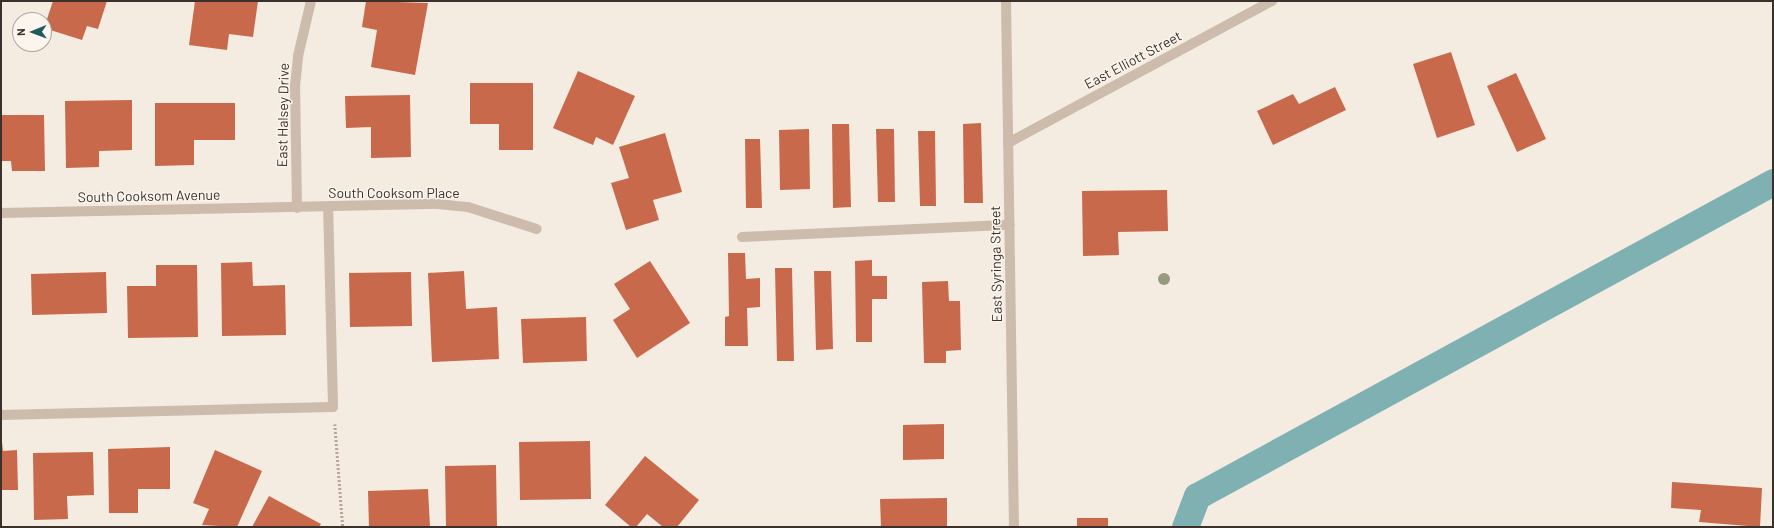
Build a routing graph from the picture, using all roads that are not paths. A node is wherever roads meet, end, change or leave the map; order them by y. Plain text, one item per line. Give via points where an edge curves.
1 (311, 1) edge
2 (1006, 1) edge
3 (1272, 1) edge
4 (1008, 143) junction
5 (328, 207) junction
6 (297, 208) junction
7 (1, 213) edge
8 (1010, 226) junction
9 (537, 229) dead end
10 (742, 237) dead end
11 (1, 416) edge
12 (1014, 527) edge

1 - 6 street, East Halsey Drive via 294,86
2 - 4 street, East Syringa Street
3 - 4 street, East Elliott Street
4 - 8 street, East Syringa Street
5 - 6 street, South Cooksom Place
5 - 9 street, South Cooksom Place via 438,204 468,207
5 - 11 street via 333,407
6 - 7 street, South Cooksom Avenue
8 - 10 street
8 - 12 street, East Syringa Street

